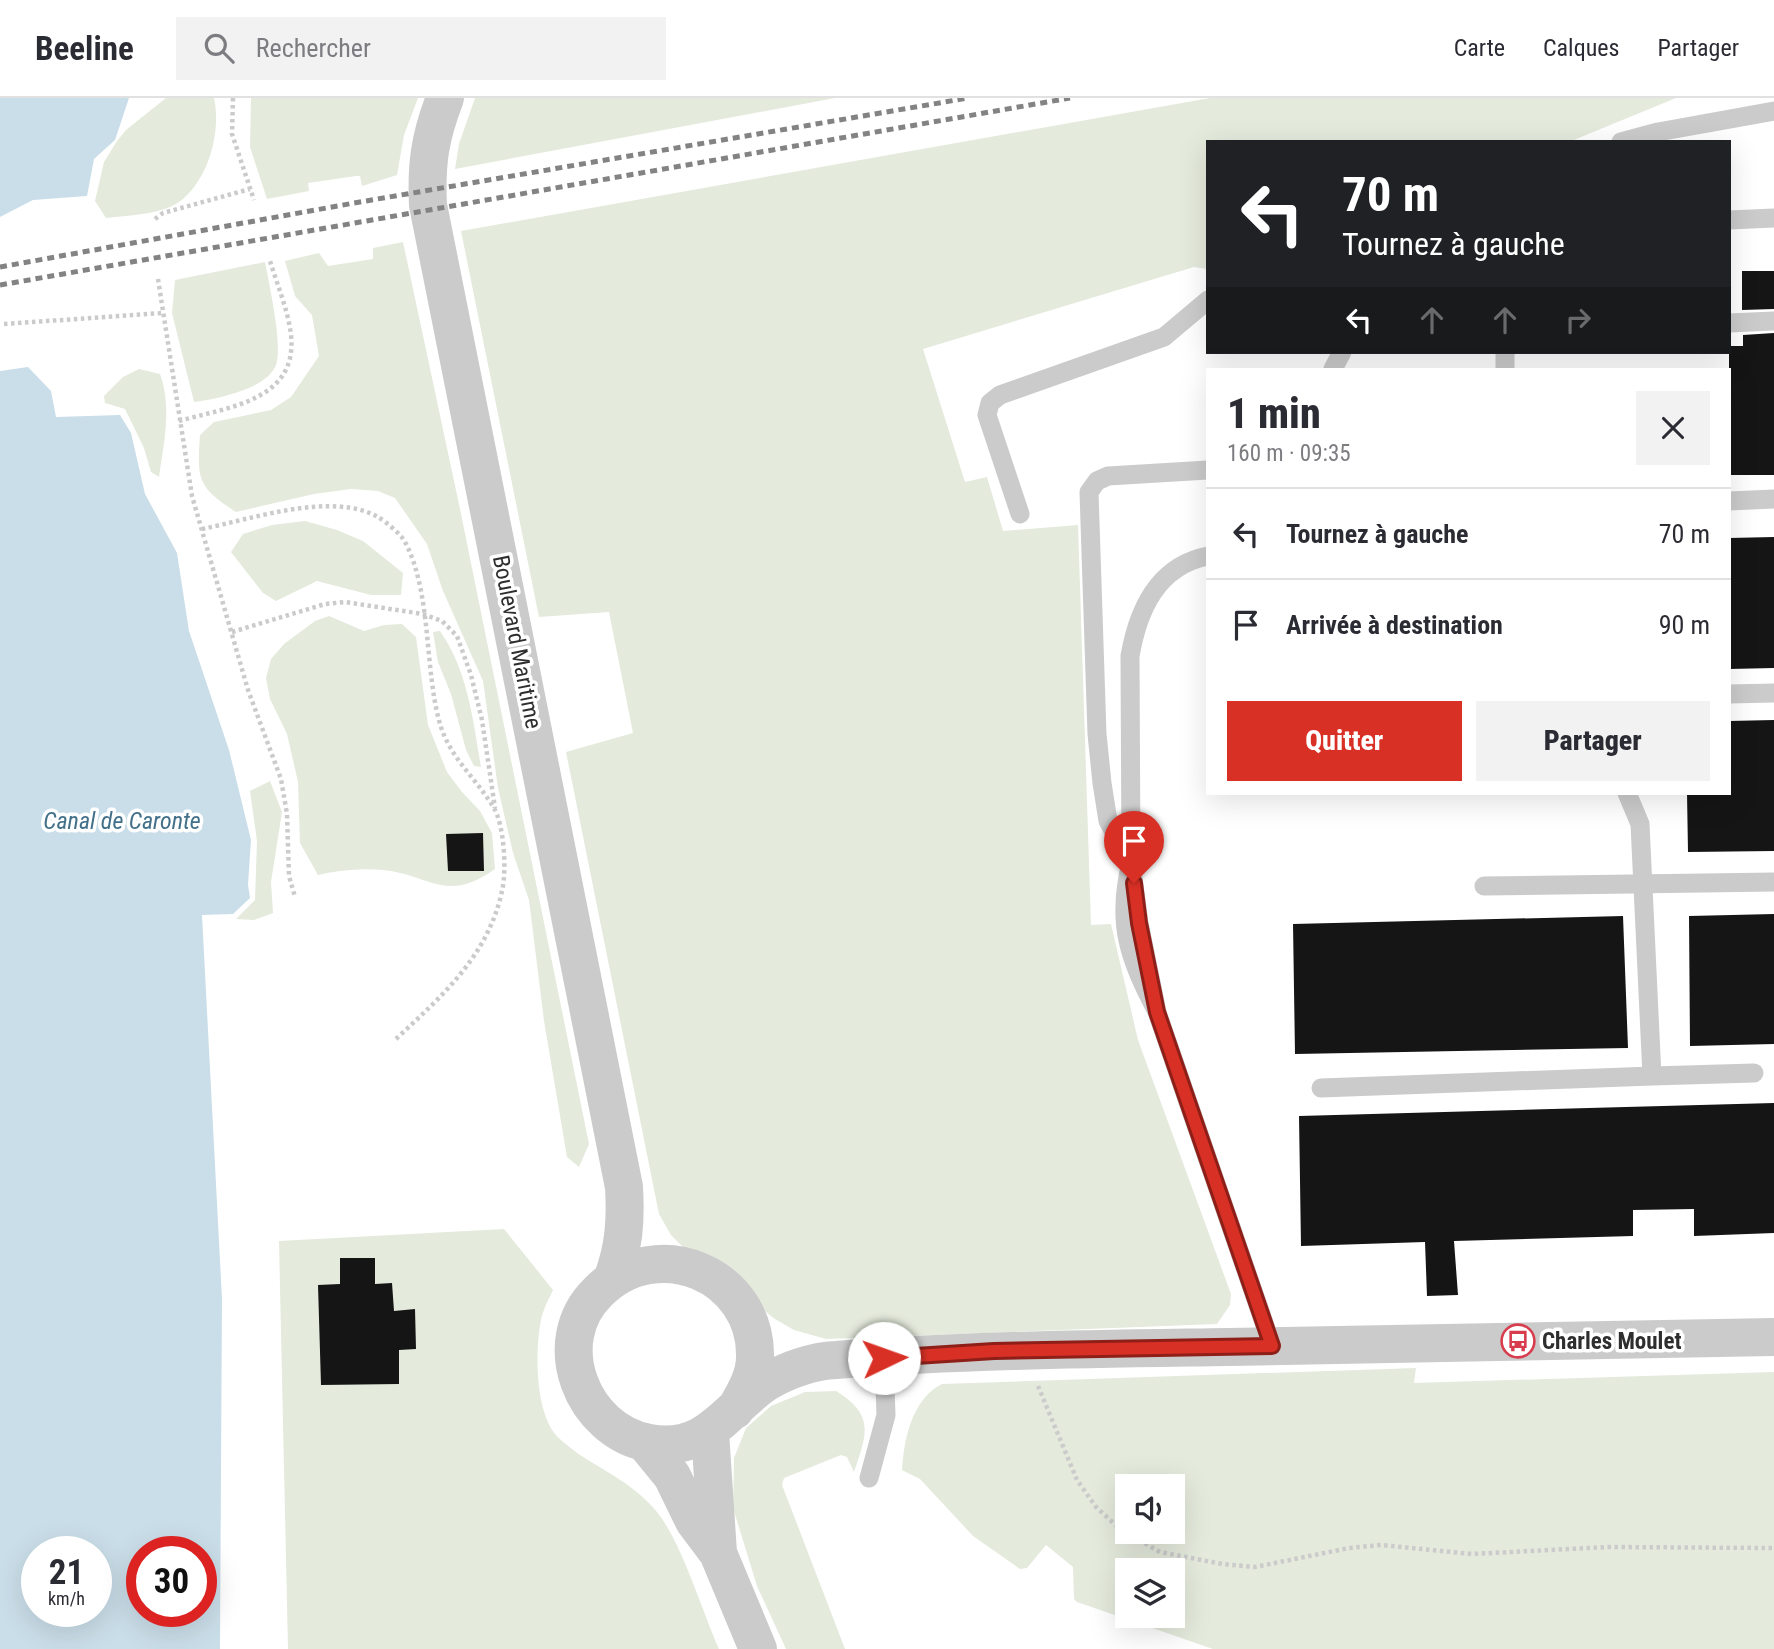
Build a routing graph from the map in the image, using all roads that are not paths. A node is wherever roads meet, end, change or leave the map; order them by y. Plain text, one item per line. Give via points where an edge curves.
1 (445, 98) edge
2 (1774, 111) edge
3 (1628, 140) edge
4 (1774, 218) edge
5 (1731, 220) edge
6 (1206, 302) edge
7 (1774, 321) edge
8 (1731, 323) edge
9 (1206, 470) edge
10 (1774, 499) edge
11 (1731, 500) edge
12 (1020, 514) dead end
13 (1206, 556) edge
14 (1096, 693) junction
15 (1130, 693) junction
16 (1774, 693) edge
17 (1731, 694) edge
18 (1628, 795) edge
19 (1131, 863) junction
20 (1774, 881) edge
21 (1643, 884) junction
22 (1484, 887) dead end
23 (1754, 1073) dead end
24 (1652, 1076) junction
25 (1321, 1088) dead end
26 (625, 1186) junction
27 (687, 1265) junction
28 (612, 1280) junction
29 (749, 1322) junction
30 (1774, 1337) edge
31 (1272, 1346) junction
32 (884, 1358) junction
33 (831, 1360) junction
34 (723, 1421) junction
35 (645, 1443) junction
36 (869, 1478) dead end
37 (718, 1553) junction
38 (758, 1649) edge

1 - 26 street, Boulevard Maritime via 426,168 428,205
2 - 3 lane
4 - 5 lane
6 - 12 lane via 1164,337 1000,395 990,403 987,415
7 - 8 lane
9 - 14 lane via 1108,476 1089,492
10 - 11 lane
13 - 15 lane via 1173,570 1155,587 1134,631
14 - 15 lane
14 - 19 lane via 1108,821
15 - 19 lane
16 - 17 lane
18 - 21 lane via 1640,824
19 - 31 lane via 1124,894 1129,950 1157,1012
20 - 21 lane
21 - 22 lane
21 - 24 lane
23 - 24 lane
24 - 25 lane
26 - 27 street, Boulevard Maritime via 650,1236
26 - 28 street, Boulevard Maritime via 624,1243
27 - 28 street via 648,1264
27 - 29 street via 727,1288
28 - 35 street via 596,1293 581,1316 574,1343 575,1374 586,1400 609,1426
29 - 33 street via 788,1344
29 - 34 street via 755,1356 752,1378
30 - 31 street
31 - 32 street
32 - 33 street
32 - 36 lane via 886,1415
33 - 34 street via 803,1366 765,1383
34 - 35 street via 686,1442
34 - 37 street
35 - 37 street via 673,1476 694,1521
37 - 38 street

